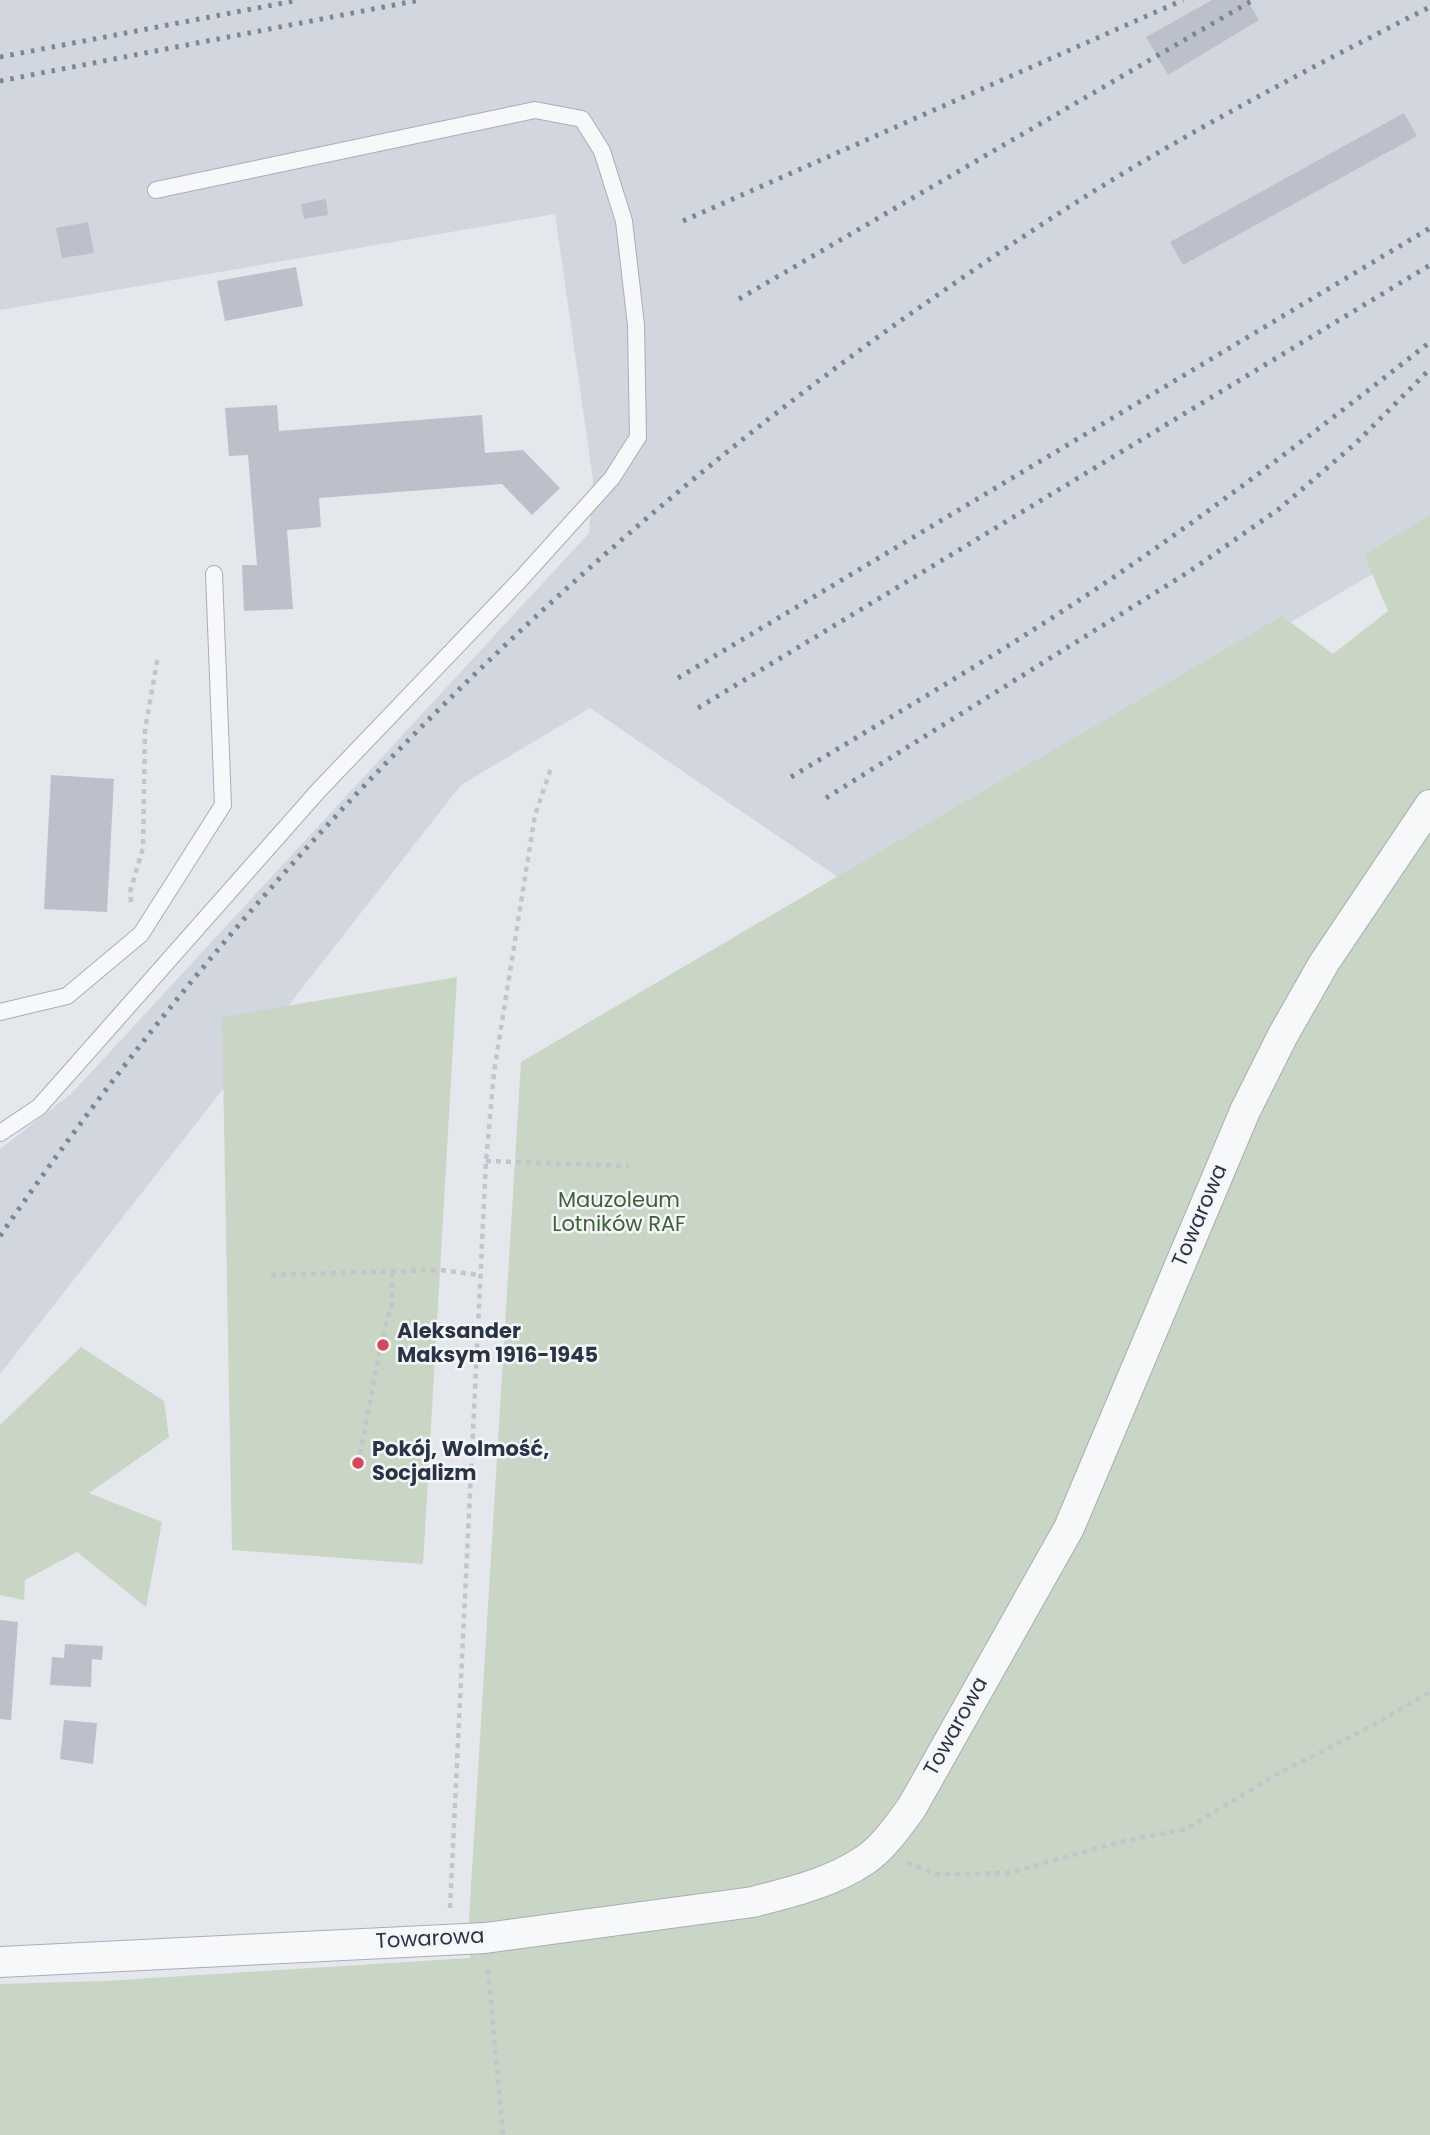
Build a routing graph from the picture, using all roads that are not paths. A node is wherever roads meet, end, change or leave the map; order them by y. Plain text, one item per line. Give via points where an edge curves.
1 (156, 190) dead end
2 (214, 574) dead end
3 (1430, 805) edge
4 (0, 1012) edge
5 (0, 1133) edge
6 (0, 1962) edge

1 - 5 lane via 536,110 582,120 602,151 624,221 636,326 638,438 612,478 319,790 39,1107
2 - 4 lane via 223,805 141,934 66,996
3 - 6 street, Towarowa via 1324,963 1245,1111 1069,1528 912,1807 866,1859 834,1877 753,1902 485,1938

